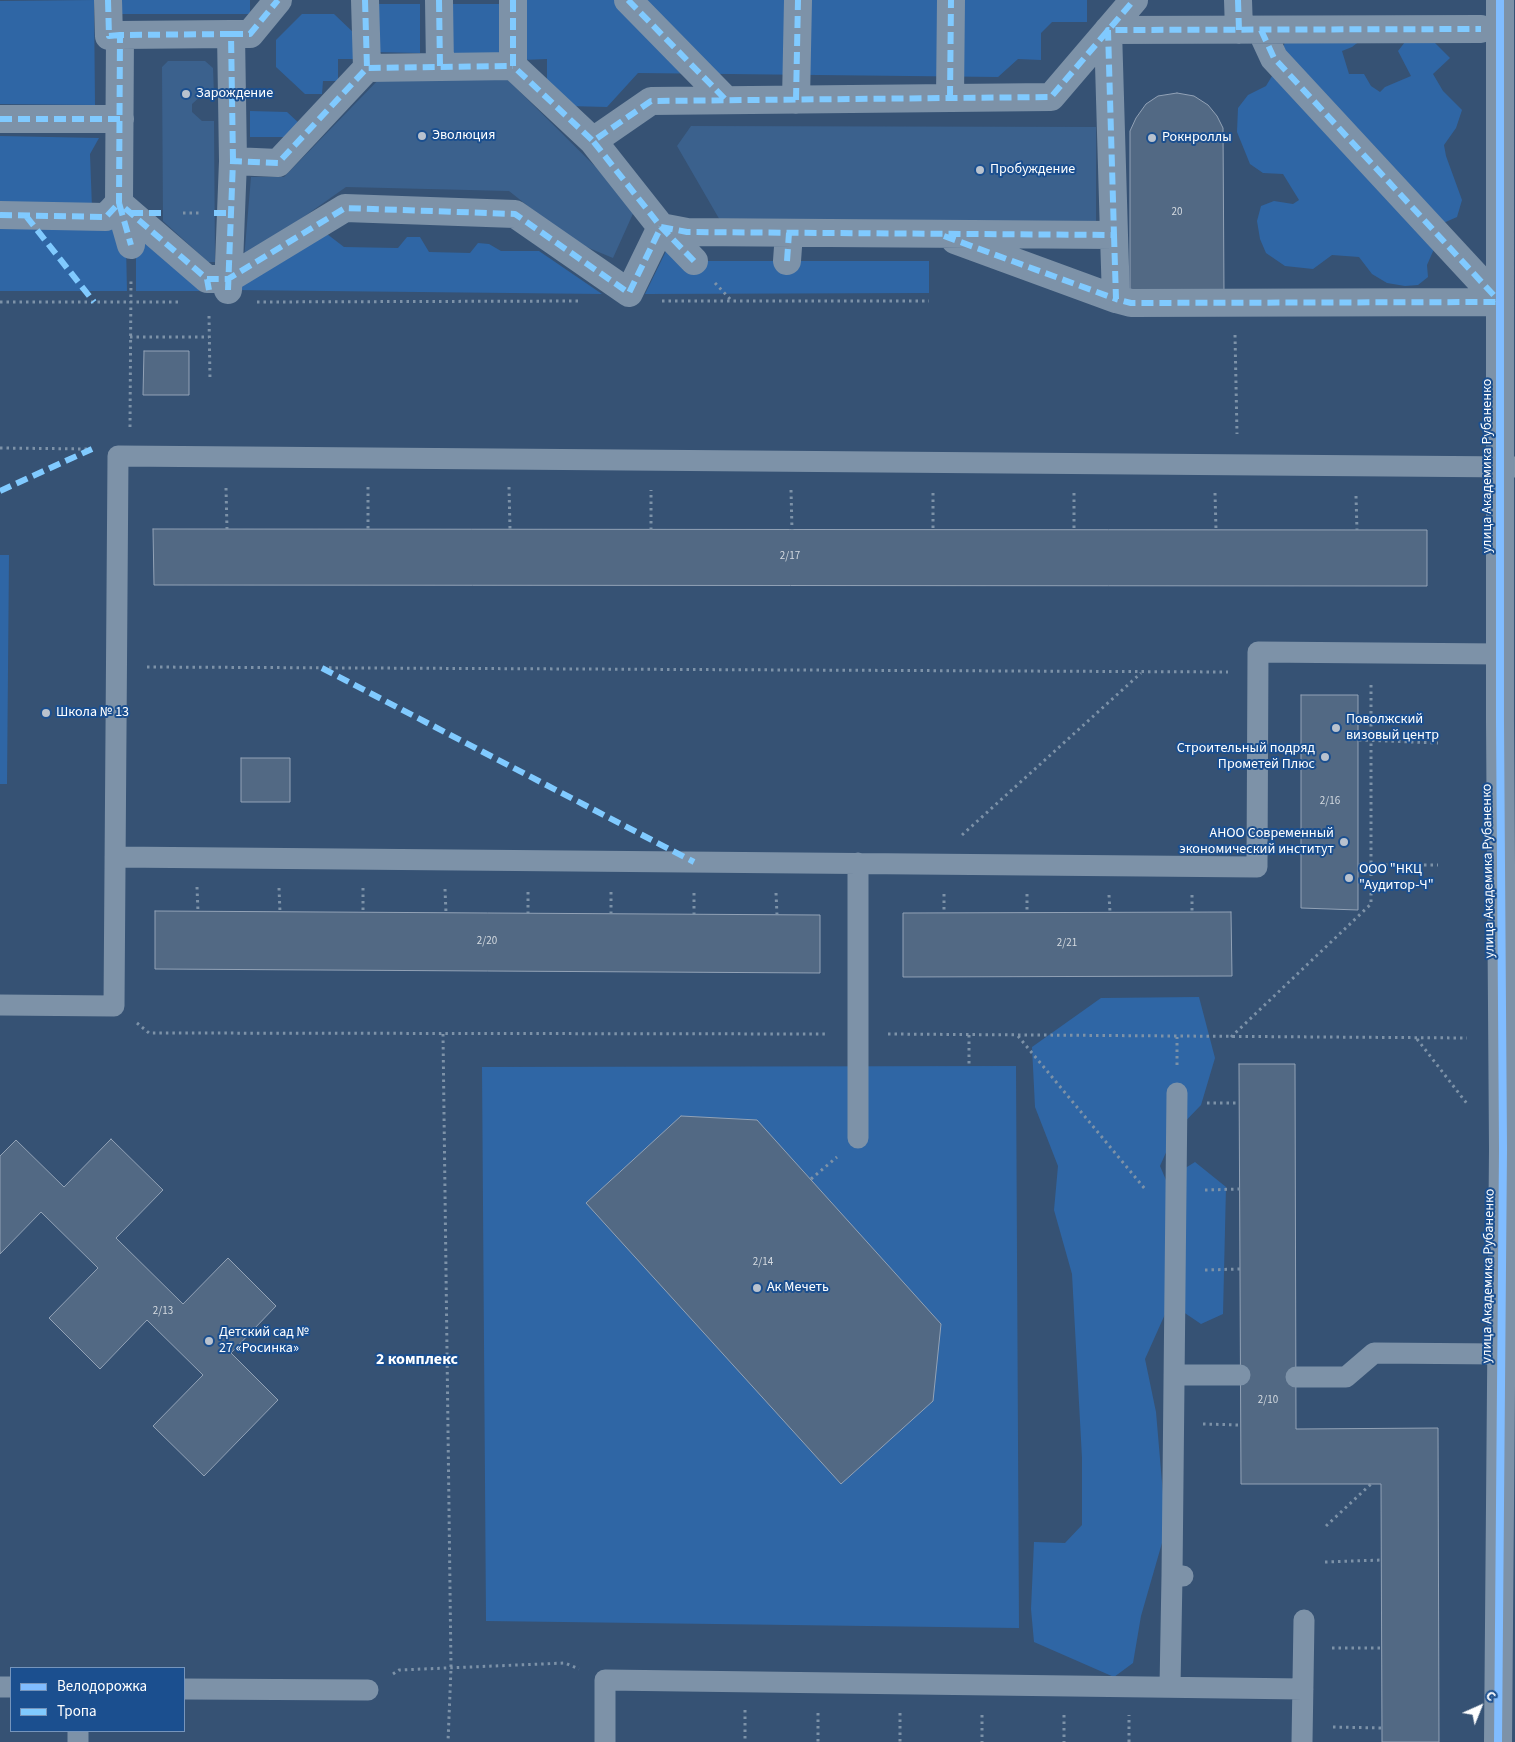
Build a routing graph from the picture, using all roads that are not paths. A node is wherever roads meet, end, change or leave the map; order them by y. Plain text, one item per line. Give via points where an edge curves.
1 (108, 0) edge
2 (278, 0) edge
3 (365, 0) edge
4 (439, 0) edge
5 (513, 0) edge
6 (628, 0) edge
7 (798, 0) edge
8 (950, 0) edge
9 (1134, 0) edge
10 (1238, 0) edge
11 (1500, 0) edge
12 (1481, 29) dead end
13 (1108, 30) junction
14 (1250, 30) junction
15 (230, 34) junction
16 (120, 35) junction
17 (513, 66) junction
18 (440, 67) junction
19 (367, 68) junction
20 (950, 98) junction
21 (726, 100) junction
22 (796, 100) junction
23 (0, 119) edge
24 (120, 119) junction
25 (592, 141) junction
26 (233, 161) junction
27 (125, 208) junction
28 (163, 213) road end
29 (0, 215) edge
30 (660, 227) junction
31 (789, 233) junction
32 (937, 234) junction
33 (1114, 235) junction
34 (132, 245) road end
35 (787, 261) dead end
36 (694, 262) dead end
37 (222, 290) junction
38 (1116, 299) junction
39 (1500, 302) junction
40 (1508, 334) edge
41 (1508, 467) edge
42 (1500, 654) junction
43 (115, 857) junction
44 (858, 863) junction
45 (0, 1005) edge
46 (1177, 1093) dead end
47 (858, 1138) dead end
48 (1508, 1306) edge
49 (1501, 1354) junction
50 (1174, 1375) junction
51 (1240, 1376) dead end
52 (1296, 1376) dead end
53 (1304, 1620) dead end
54 (1170, 1687) junction
55 (185, 1689) edge
56 (1303, 1689) junction
57 (368, 1690) road end
58 (1302, 1734) edge
59 (604, 1742) edge
60 (1498, 1742) edge

1 - 16 street via 108,36
2 - 15 street via 250,34
3 - 19 street
4 - 18 street
5 - 17 street
6 - 21 street
7 - 22 street
8 - 20 street
9 - 13 street
10 - 14 street
11 - 39 street, улица Академика Рубаненко
12 - 14 street
13 - 14 street
13 - 20 street via 1052,97
13 - 33 street
14 - 39 street
15 - 16 street
15 - 26 street
16 - 24 street
17 - 18 street
17 - 25 street
18 - 19 street
19 - 26 street via 278,163
20 - 22 street
21 - 22 street
21 - 25 street via 651,101
23 - 24 street
24 - 27 street
25 - 30 street
26 - 37 street via 223,213
27 - 28 street
27 - 29 street via 106,216
27 - 34 street
27 - 37 street
30 - 31 street via 687,232
30 - 36 street
30 - 37 street via 629,293 515,214 345,208
31 - 32 street
31 - 35 street
32 - 33 street
32 - 38 street
33 - 38 street
38 - 39 street via 1130,303
39 - 40 street, улица Академика Рубаненко
40 - 41 street, улица Академика Рубаненко
41 - 42 street, улица Академика Рубаненко
41 - 43 lane via 118,456
42 - 44 lane via 1258,652 1257,867
42 - 48 street, улица Академика Рубаненко via 1503,1129
43 - 44 lane
43 - 45 lane via 114,1006
44 - 47 lane
46 - 50 lane
48 - 49 street, улица Академика Рубаненко
49 - 52 lane via 1374,1353 1346,1377
49 - 60 street, улица Академика Рубаненко
50 - 51 lane
50 - 54 lane via 1177,1576
53 - 56 lane
54 - 56 lane
54 - 59 lane via 605,1680
55 - 57 lane
56 - 58 lane

